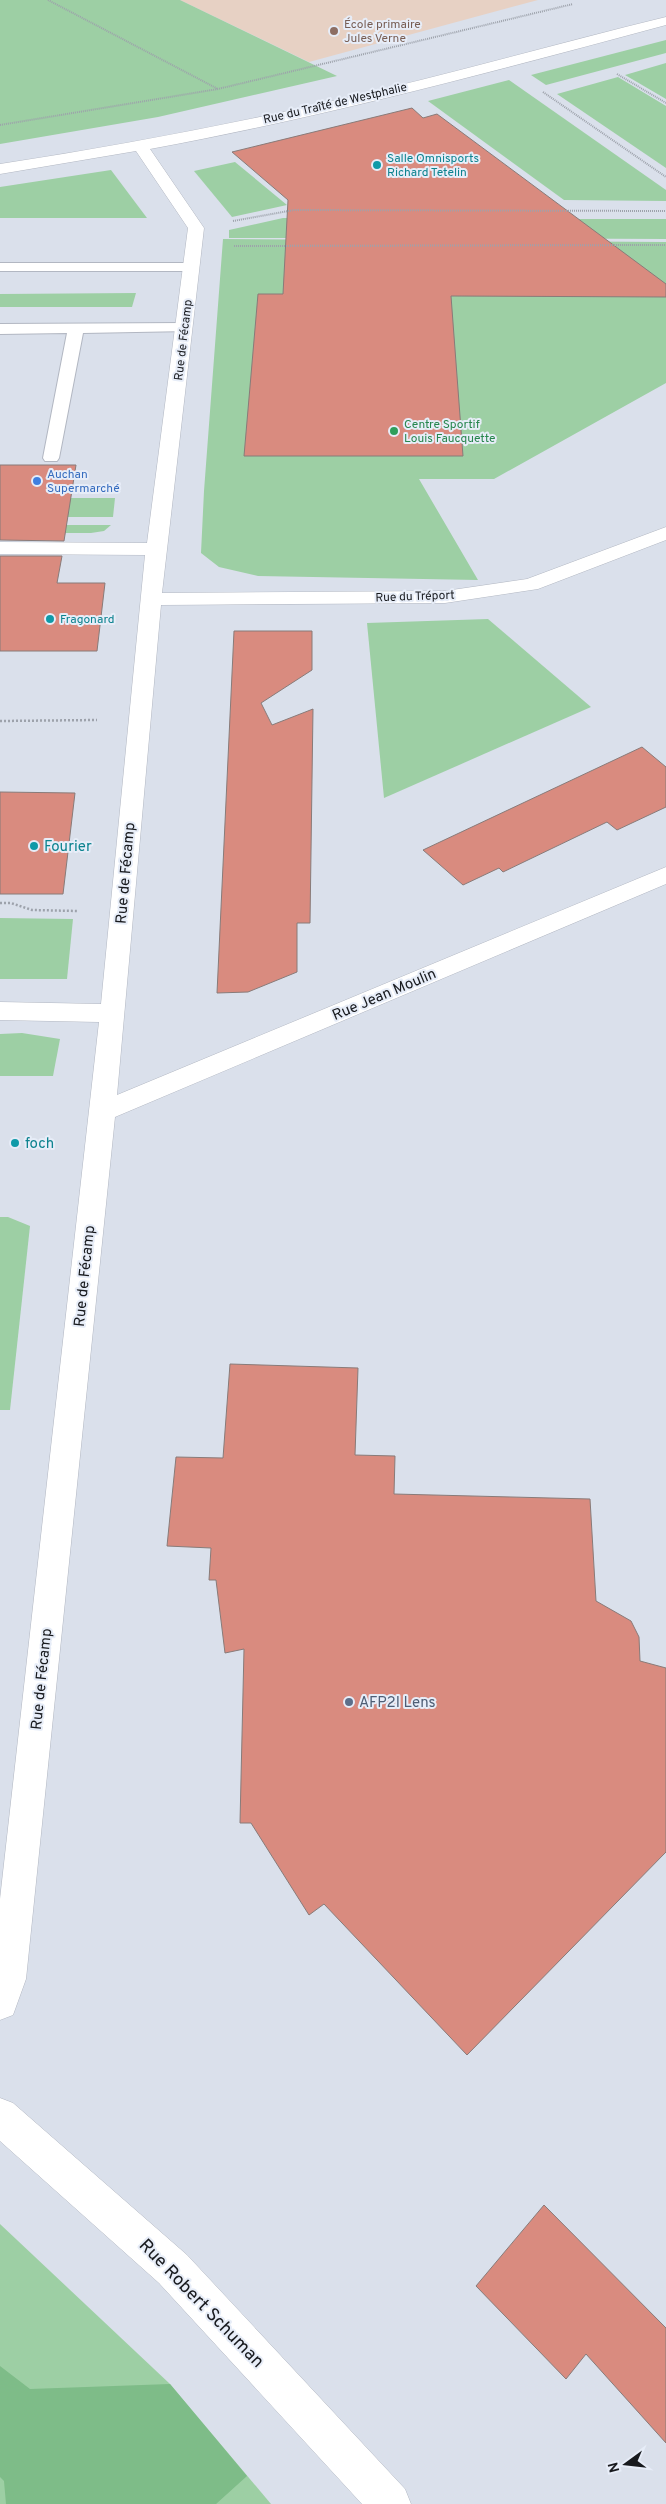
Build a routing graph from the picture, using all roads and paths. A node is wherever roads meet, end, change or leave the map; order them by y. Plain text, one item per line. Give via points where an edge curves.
1 (48, 0) edge
2 (581, 2) dead end
3 (666, 21) edge
4 (433, 38) junction
5 (502, 64) junction
6 (609, 76) dead end
7 (218, 89) junction
8 (553, 91) dead end
9 (544, 94) junction
10 (666, 103) edge
11 (0, 125) edge
12 (140, 146) junction
13 (0, 169) edge
14 (666, 177) edge
15 (666, 211) edge
16 (196, 228) junction
17 (666, 245) edge
18 (192, 263) junction
19 (0, 267) edge
20 (76, 328) junction
21 (184, 328) junction
22 (0, 329) edge
23 (51, 458) dead end
24 (666, 534) edge
25 (0, 548) edge
26 (156, 549) junction
27 (153, 599) junction
28 (140, 720) junction
29 (0, 721) edge
30 (666, 875) edge
31 (0, 903) edge
32 (79, 910) dead end
33 (0, 1012) edge
34 (112, 1013) junction
35 (102, 1112) junction
36 (10, 1866) edge
37 (0, 2002) edge
38 (0, 2116) edge
39 (390, 2504) edge

1 - 7 path
2 - 4 path
3 - 5 street, Rue du Traîté de Westphalie
4 - 5 path via 457,49 475,50
4 - 7 path
5 - 9 path
5 - 12 street, Rue du Traîté de Westphalie
6 - 10 path via 618,74
7 - 11 path
8 - 9 path
9 - 14 path
12 - 13 street, Rue du Traîté de Westphalie
12 - 16 street
15 - 16 path via 294,210
16 - 18 street, Rue de Fécamp
17 - 18 path via 223,246 222,261
18 - 19 lane
18 - 21 street, Rue de Fécamp
20 - 21 lane
20 - 22 lane
20 - 23 lane
21 - 26 street, Rue de Fécamp
24 - 27 street, Rue du Tréport via 531,585 445,597
25 - 26 street
26 - 27 street, Rue de Fécamp
27 - 28 street, Rue de Fécamp
28 - 29 path
28 - 34 street, Rue de Fécamp
30 - 35 street, Rue Jean Moulin
31 - 32 path via 32,910
33 - 34 street
34 - 35 street, Rue de Fécamp
35 - 36 street, Rue de Fécamp
36 - 37 street, Rue de Fécamp via 8,1979
38 - 39 street, Rue Robert Schuman via 173,2269

